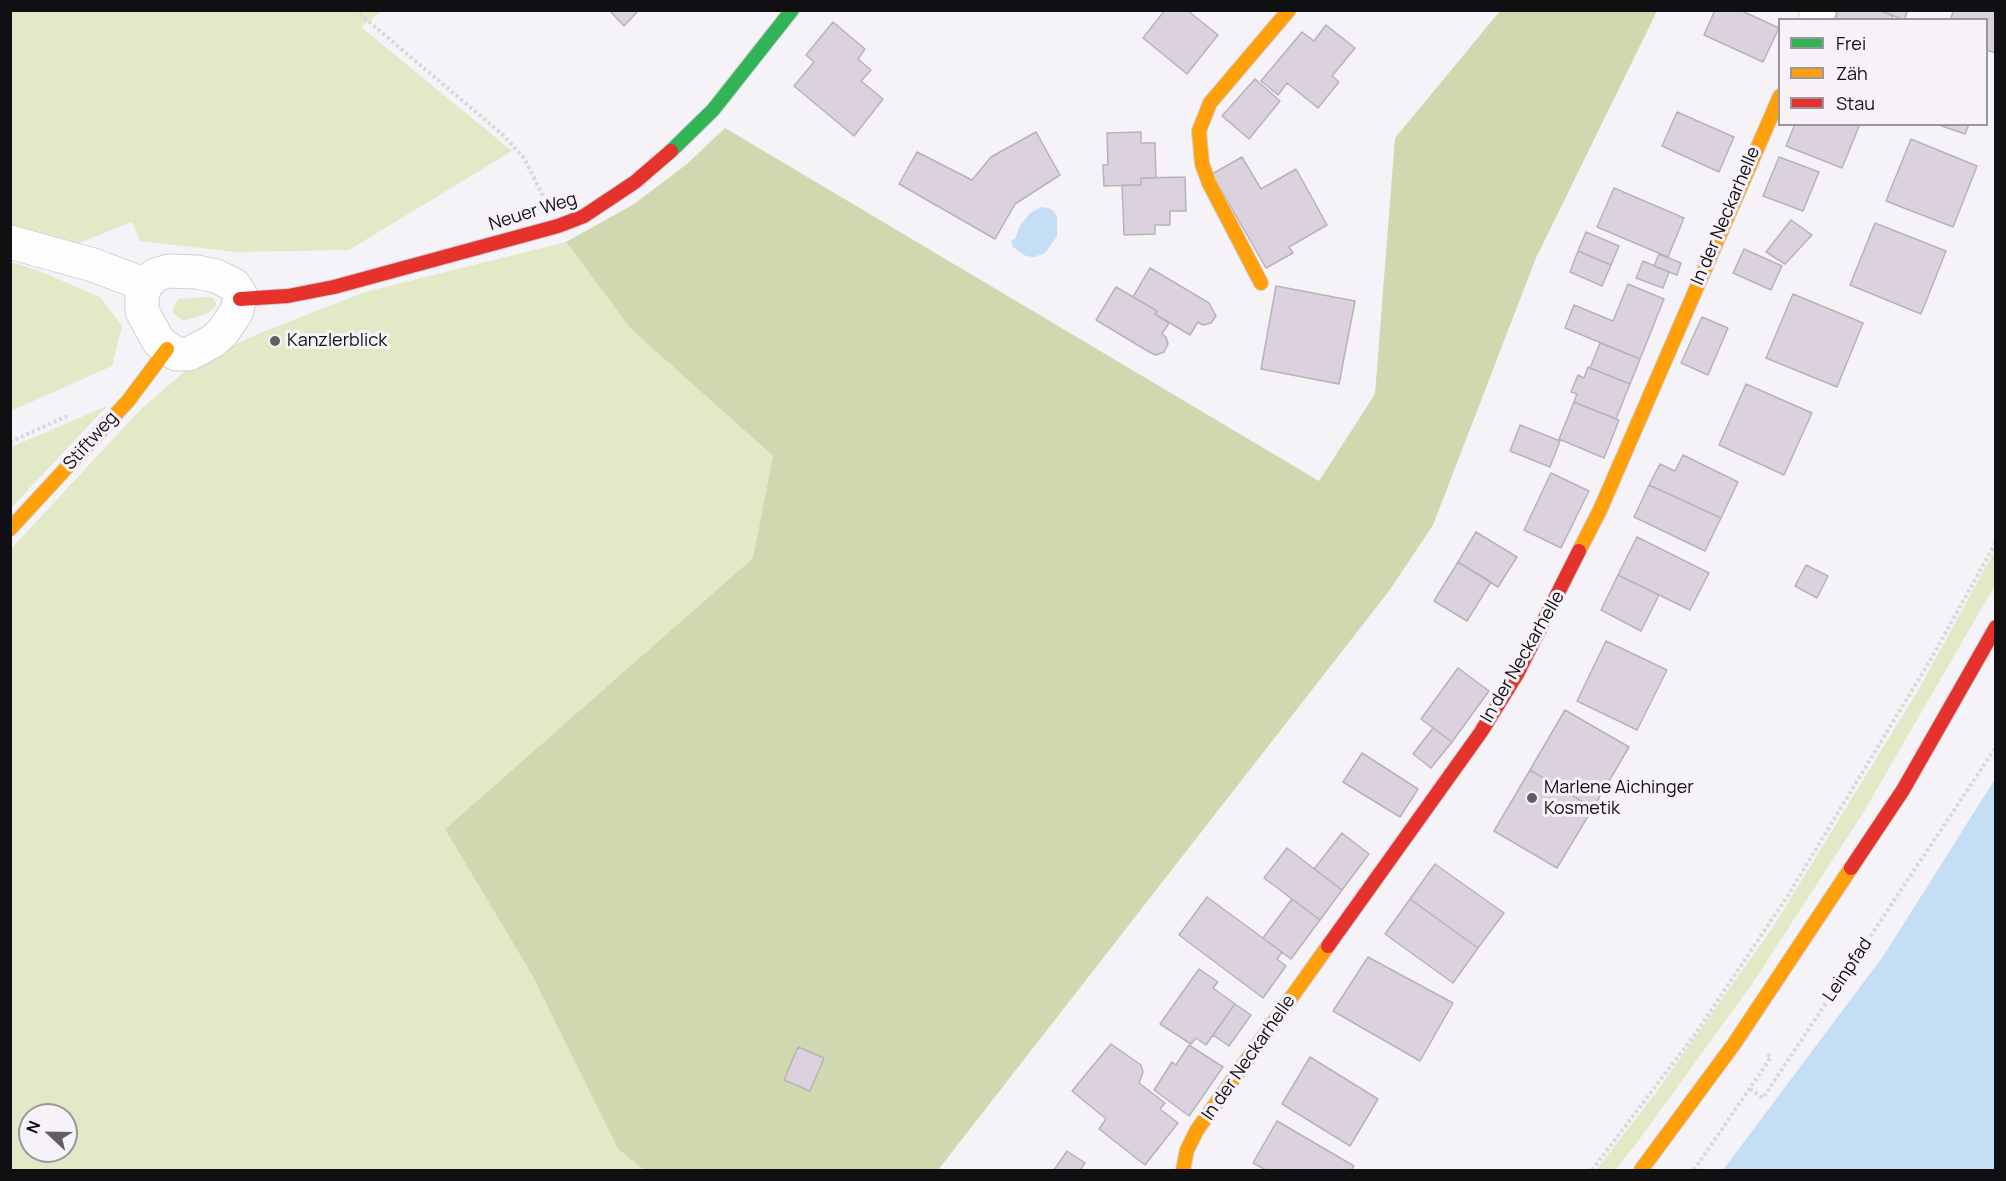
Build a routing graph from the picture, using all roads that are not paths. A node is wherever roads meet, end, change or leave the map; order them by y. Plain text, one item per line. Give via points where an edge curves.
1 (792, 10) edge
2 (1289, 10) edge
3 (1778, 98) edge
4 (10, 242) edge
5 (1261, 283) dead end
6 (146, 285) junction
7 (240, 299) junction
8 (167, 349) junction
9 (10, 530) edge
10 (1995, 627) edge
11 (1183, 1170) edge
12 (1641, 1170) edge

1 - 7 street, Neuer Weg via 713,110 660,163 597,209 558,226 334,286 288,296
2 - 5 street via 1210,103 1199,130 1202,164 1209,183
3 - 11 street, In der Neckarhelle via 1600,510 1517,675 1197,1130
4 - 6 street via 93,265
6 - 7 street via 161,272 197,272 229,282
6 - 8 street via 142,296 144,316 152,333
7 - 8 street via 230,324 213,341 189,354
8 - 9 street, Stiftweg via 128,401
10 - 12 street via 1903,790 1734,1044

